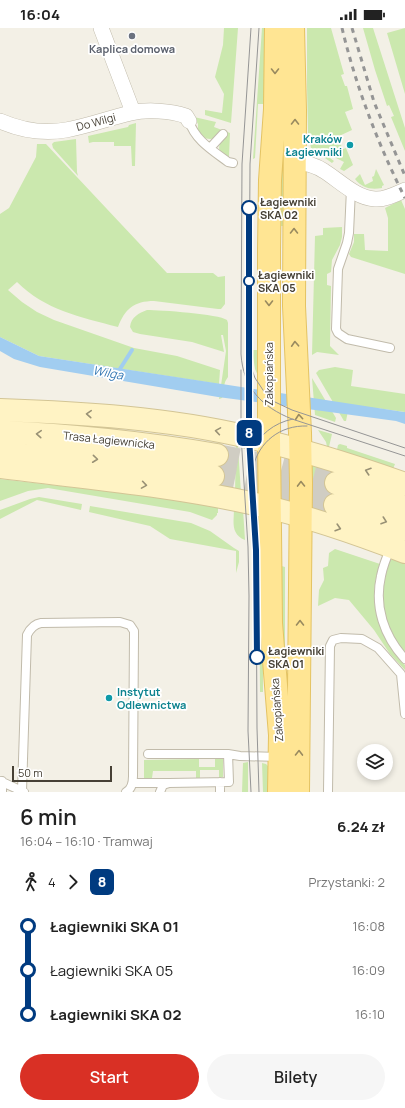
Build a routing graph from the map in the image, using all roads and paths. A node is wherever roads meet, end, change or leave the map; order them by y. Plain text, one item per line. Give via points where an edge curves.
1 (101, 28) edge
2 (276, 28) edge
3 (293, 28) edge
4 (133, 112) junction
5 (0, 121) edge
6 (189, 121) joint
7 (223, 134) dead end
8 (210, 148) junction
9 (295, 161) junction
10 (232, 163) dead end
11 (350, 189) junction
12 (405, 190) edge
13 (390, 348) dead end
14 (0, 410) edge
15 (0, 432) edge
16 (270, 442) junction
17 (300, 451) junction
18 (0, 454) edge
19 (0, 467) edge
20 (336, 483) tunnel mouth
21 (405, 484) edge
22 (335, 505) tunnel mouth
23 (405, 507) edge
24 (270, 508) junction
25 (301, 517) junction
26 (405, 529) edge
27 (398, 549) edge
28 (405, 659) edge
29 (405, 714) edge
30 (148, 754) dead end
31 (228, 754) junction
32 (280, 757) junction
33 (1, 781) edge
34 (220, 782) junction
35 (169, 783) junction
36 (129, 789) edge
37 (2, 792) edge
38 (23, 792) edge
39 (160, 792) edge
40 (220, 792) edge
41 (279, 792) edge
42 (298, 792) edge
43 (328, 792) edge

1 - 4 street
2 -> 16 main road, Zakopiańska via 271,168
9 -> 3 main road, Zakopiańska
4 - 5 street, Do Wilgi via 65,130 36,131
4 - 6 street, Do Wilgi via 168,112 186,116
6 - 8 lane via 195,135
7 - 8 lane
8 - 10 lane
9 - 11 street via 318,167
17 -> 9 main road, Zakopiańska via 294,306
11 - 12 street via 376,199
11 - 13 lane via 348,238 338,269 336,329 347,339
16 -> 14 main road via 138,419
18 -> 15 main road, Trasa Łagiewnicka via 97,459 150,465 215,466 171,447
16 - 17 main road
16 - 24 main road, Zakopiańska
21 -> 17 main road
25 -> 17 main road, Zakopiańska
19 -> 24 main road via 133,483 227,498
20 - 23 main road
22 -> 26 main road
24 - 25 main road
24 - 32 main road, Zakopiańska via 272,623
25 -> 27 main road
42 -> 25 main road, Zakopiańska
27 - 28 lane via 381,575 379,602 387,632
29 - 43 lane via 401,674 378,648 362,639 333,640 330,646
30 - 31 lane
31 - 32 lane
31 - 34 lane via 228,782
32 - 41 main road, Zakopiańska
33 - 37 lane
33 - 38 lane
34 - 35 lane
34 - 40 lane
35 - 36 lane
35 - 39 lane via 163,785
36 - 38 lane via 134,635 132,628 120,622 41,623 34,625 27,635

